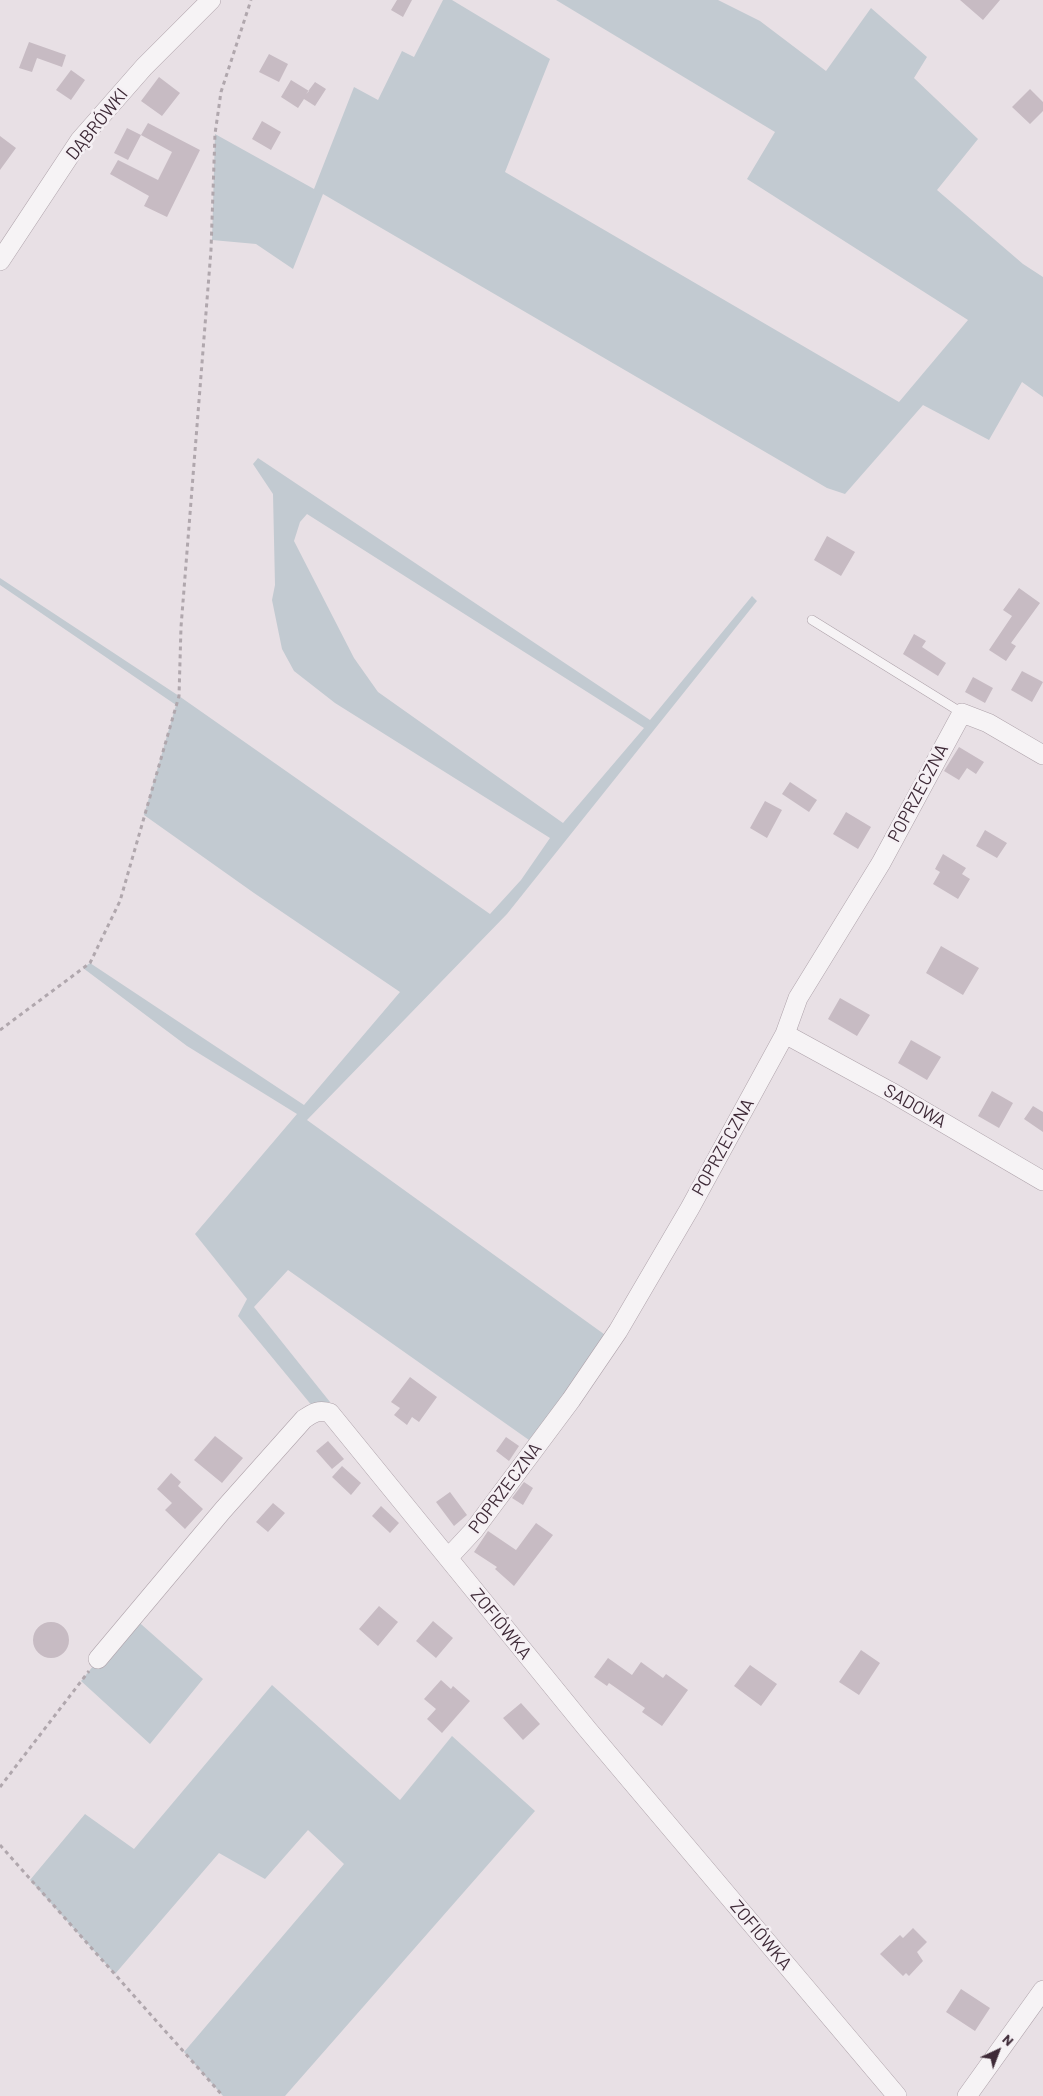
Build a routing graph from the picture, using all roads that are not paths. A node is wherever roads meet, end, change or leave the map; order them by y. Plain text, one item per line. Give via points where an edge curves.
1 (211, 0) edge
2 (0, 261) edge
3 (812, 620) dead end
4 (962, 713) junction
5 (1043, 755) edge
6 (785, 1034) junction
7 (1043, 1181) edge
8 (448, 1558) junction
9 (98, 1659) road end
10 (1043, 1990) edge
11 (897, 2096) edge
12 (967, 2096) edge

1 - 2 street, DĄBRÓWKI via 144,67 80,140
3 - 4 lane
4 - 5 street
4 - 6 street, POPRZECZNA via 881,863 798,998
6 - 7 street, SADOWA
6 - 8 street, POPRZECZNA via 618,1331 474,1530
8 - 9 street, ZOFIÓWKA via 335,1418 323,1411 314,1412 304,1419 223,1510
8 - 11 street, ZOFIÓWKA via 588,1730
10 - 12 street

